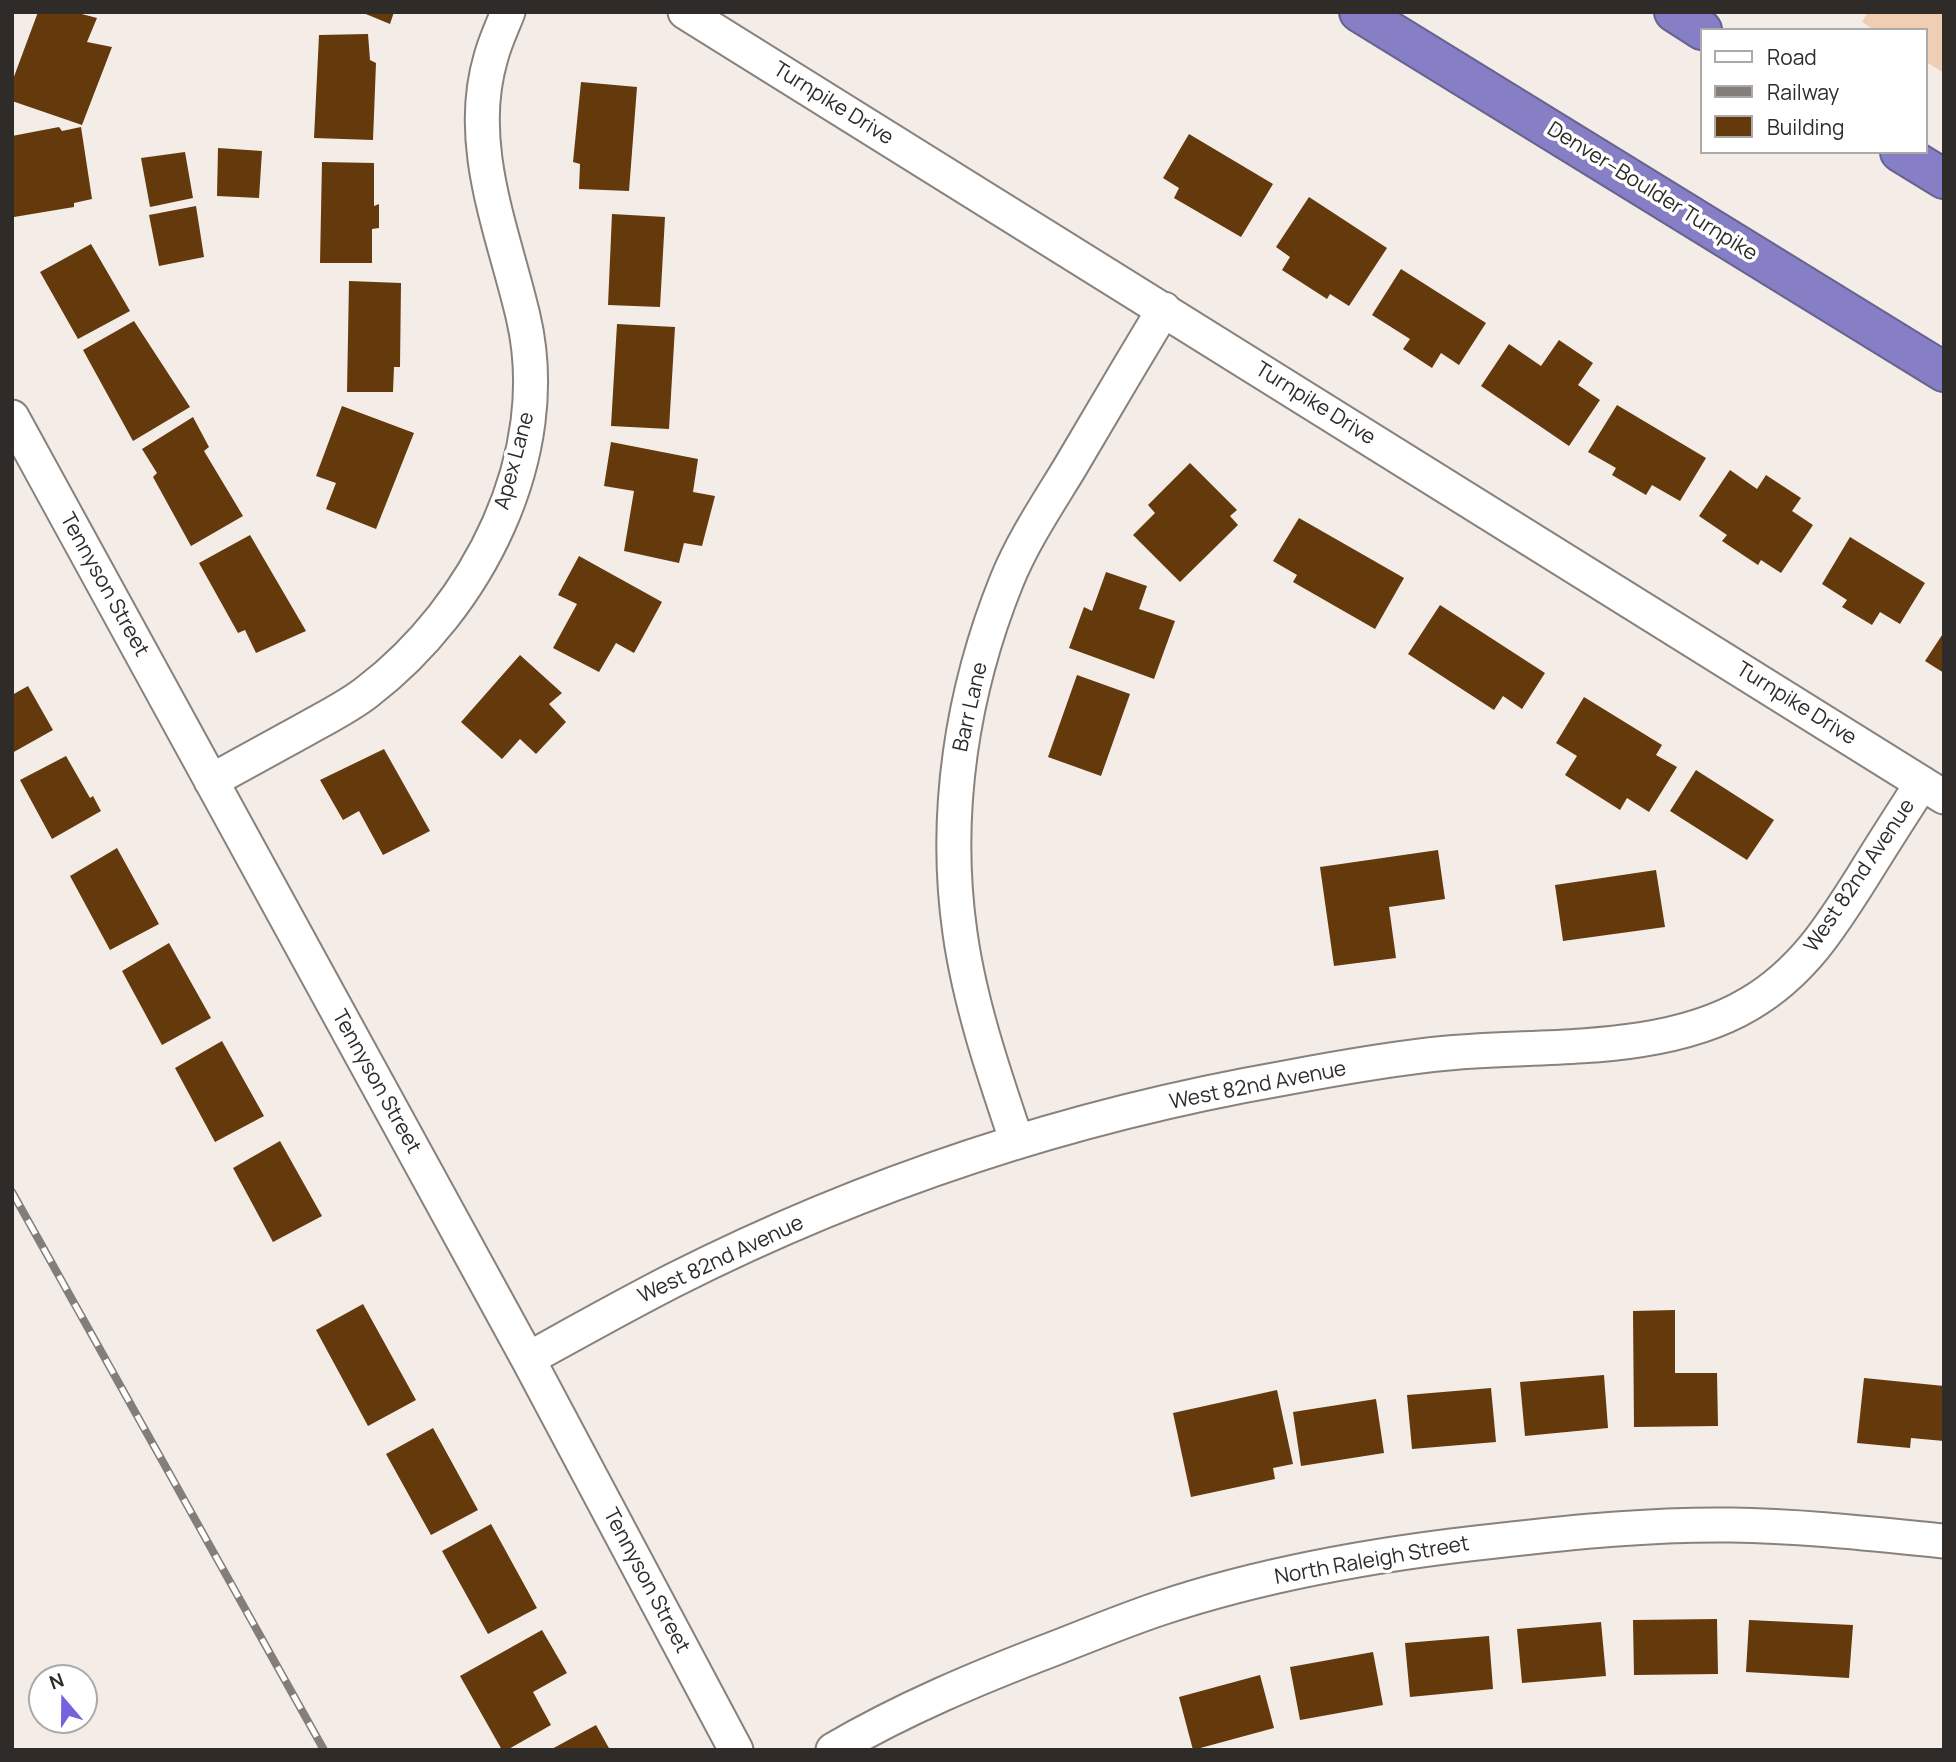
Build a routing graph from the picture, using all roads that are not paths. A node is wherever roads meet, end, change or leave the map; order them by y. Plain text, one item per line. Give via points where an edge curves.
1 (508, 12) edge
2 (685, 12) edge
3 (1359, 12) edge
4 (1674, 12) edge
5 (1700, 29) edge
6 (1903, 154) edge
7 (1944, 179) edge
8 (1164, 309) junction
9 (1944, 372) edge
10 (12, 417) edge
11 (211, 781) junction
12 (1933, 790) edge
13 (1017, 1142) junction
14 (528, 1359) junction
15 (1944, 1541) edge
16 (736, 1750) edge
17 (833, 1750) edge

1 - 11 street, Apex Lane via 490,57 481,133 485,168 523,318 531,395 527,433 504,511 463,588 411,653 367,692
2 - 8 street, Turnpike Drive
3 - 9 highway, Denver–Boulder Turnpike
4 - 5 highway
6 - 7 highway
8 - 12 street, Turnpike Drive
8 - 13 street, Barr Lane via 1033,528 1008,579 968,704 955,782 954,881 968,978
10 - 11 street, Tennyson Street
11 - 14 street, Tennyson Street
12 - 13 street, West 82nd Avenue via 1824,938 1773,988 1726,1016 1675,1033 1610,1043 1446,1054 1286,1077
13 - 14 street, West 82nd Avenue via 822,1212 675,1279
14 - 16 street, Tennyson Street
15 - 17 street, North Raleigh Street via 1809,1528 1645,1527 1448,1546 1323,1565 1161,1608 914,1706

